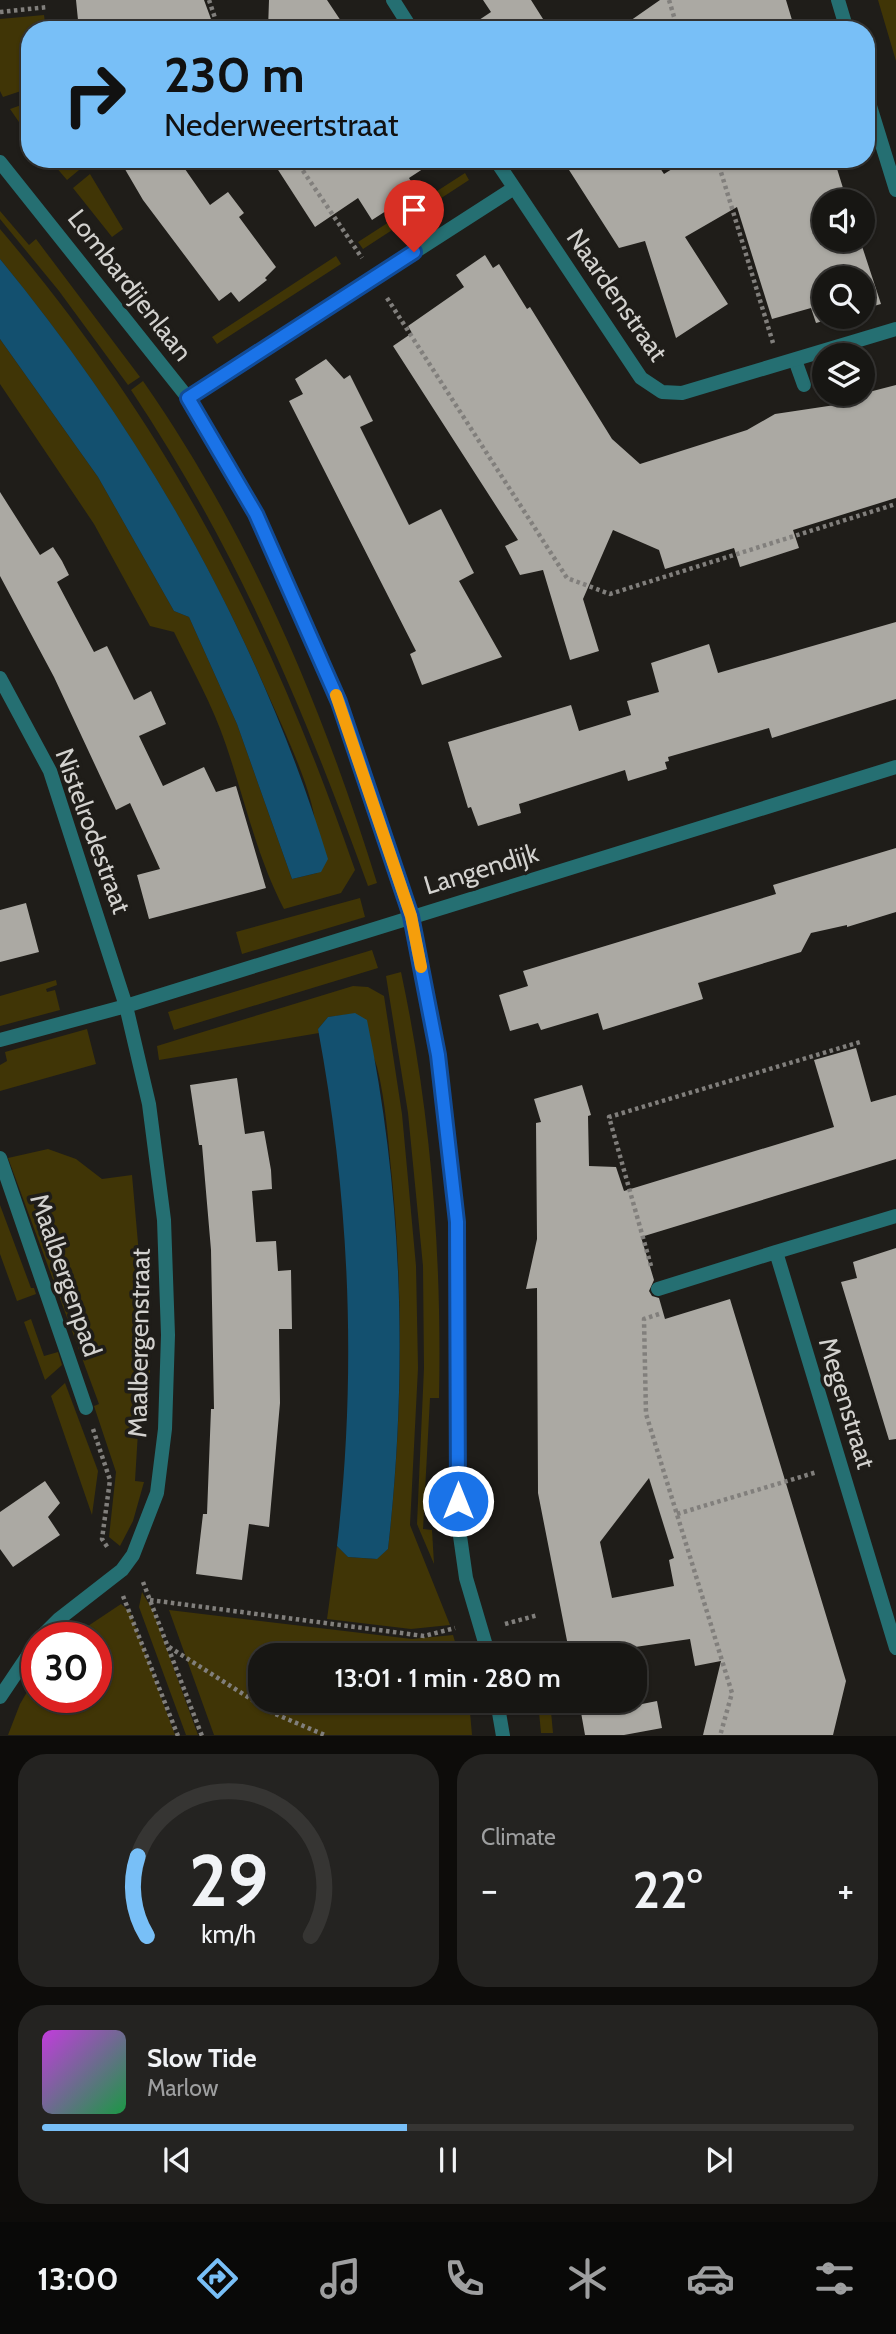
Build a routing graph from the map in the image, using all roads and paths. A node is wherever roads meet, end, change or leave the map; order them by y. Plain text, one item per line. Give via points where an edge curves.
1 (209, 0) edge
2 (393, 0) edge
3 (669, 0) edge
4 (838, 0) edge
5 (48, 7) dead end
6 (0, 12) edge
7 (216, 21) edge
8 (406, 21) edge
9 (675, 21) edge
10 (844, 21) edge
11 (875, 122) edge
12 (0, 162) edge
13 (301, 168) edge
14 (501, 168) edge
15 (720, 168) edge
16 (514, 188) junction
17 (896, 190) edge
18 (374, 278) junction
19 (896, 329) edge
20 (795, 360) junction
21 (780, 364) junction
22 (804, 386) dead end
23 (188, 398) junction
24 (896, 504) edge
25 (0, 678) edge
26 (896, 767) edge
27 (411, 916) junction
28 (126, 1006) junction
29 (0, 1040) edge
30 (860, 1042) dead end
31 (0, 1157) edge
32 (896, 1216) edge
33 (775, 1252) junction
34 (658, 1289) junction
35 (86, 1408) dead end
36 (840, 1465) junction
37 (677, 1514) junction
38 (122, 1570) junction
39 (150, 1600) dead end
40 (538, 1615) dead end
41 (56, 1622) edge
42 (481, 1626) junction
43 (486, 1643) edge
44 (168, 1646) dead end
45 (896, 1648) edge
46 (21, 1666) edge
47 (0, 1697) edge
48 (499, 1713) edge
49 (178, 1735) edge
50 (327, 1735) edge
51 (503, 1735) edge
52 (720, 1735) edge

1 - 7 path
2 - 8 street
3 - 9 path
4 - 10 street
5 - 6 path
11 - 17 street
12 - 23 street, Lombardijenlaan
13 - 18 path
14 - 16 street, Naardenstraat
15 - 21 path
16 - 18 street
16 - 21 street, Naardenstraat via 641,378 662,392 682,393
18 - 23 street
18 - 24 path via 567,578 610,594
19 - 20 street, Naardenstraat
20 - 21 street, Naardenstraat
20 - 22 street
23 - 27 street, Lombardijenlaan via 256,514 334,690
25 - 28 street, Nistelrodestraat via 50,771
26 - 27 street, Langendijk
27 - 28 street, Langendijk
27 - 42 street, Lombardijenlaan via 438,1055 457,1222 458,1529 466,1578
28 - 29 street, Langendijk
28 - 38 street, Maalbergenstraat via 149,1104 162,1207 168,1335 165,1429 157,1493 133,1555
30 - 34 path via 609,1117
31 - 35 street, Maalbergenpad
32 - 33 street
33 - 34 street
33 - 36 street, Megenstraat
34 - 37 path via 665,1312 644,1319 646,1414
36 - 37 path
36 - 45 street, Megenstraat
37 - 52 path via 732,1693
38 - 41 street, Maalbergenstraat
38 - 49 path via 121,1590
39 - 42 path via 424,1636
40 - 42 path
42 - 43 street, Lombardijenlaan
44 - 50 path via 273,1713
46 - 47 street
48 - 51 street

